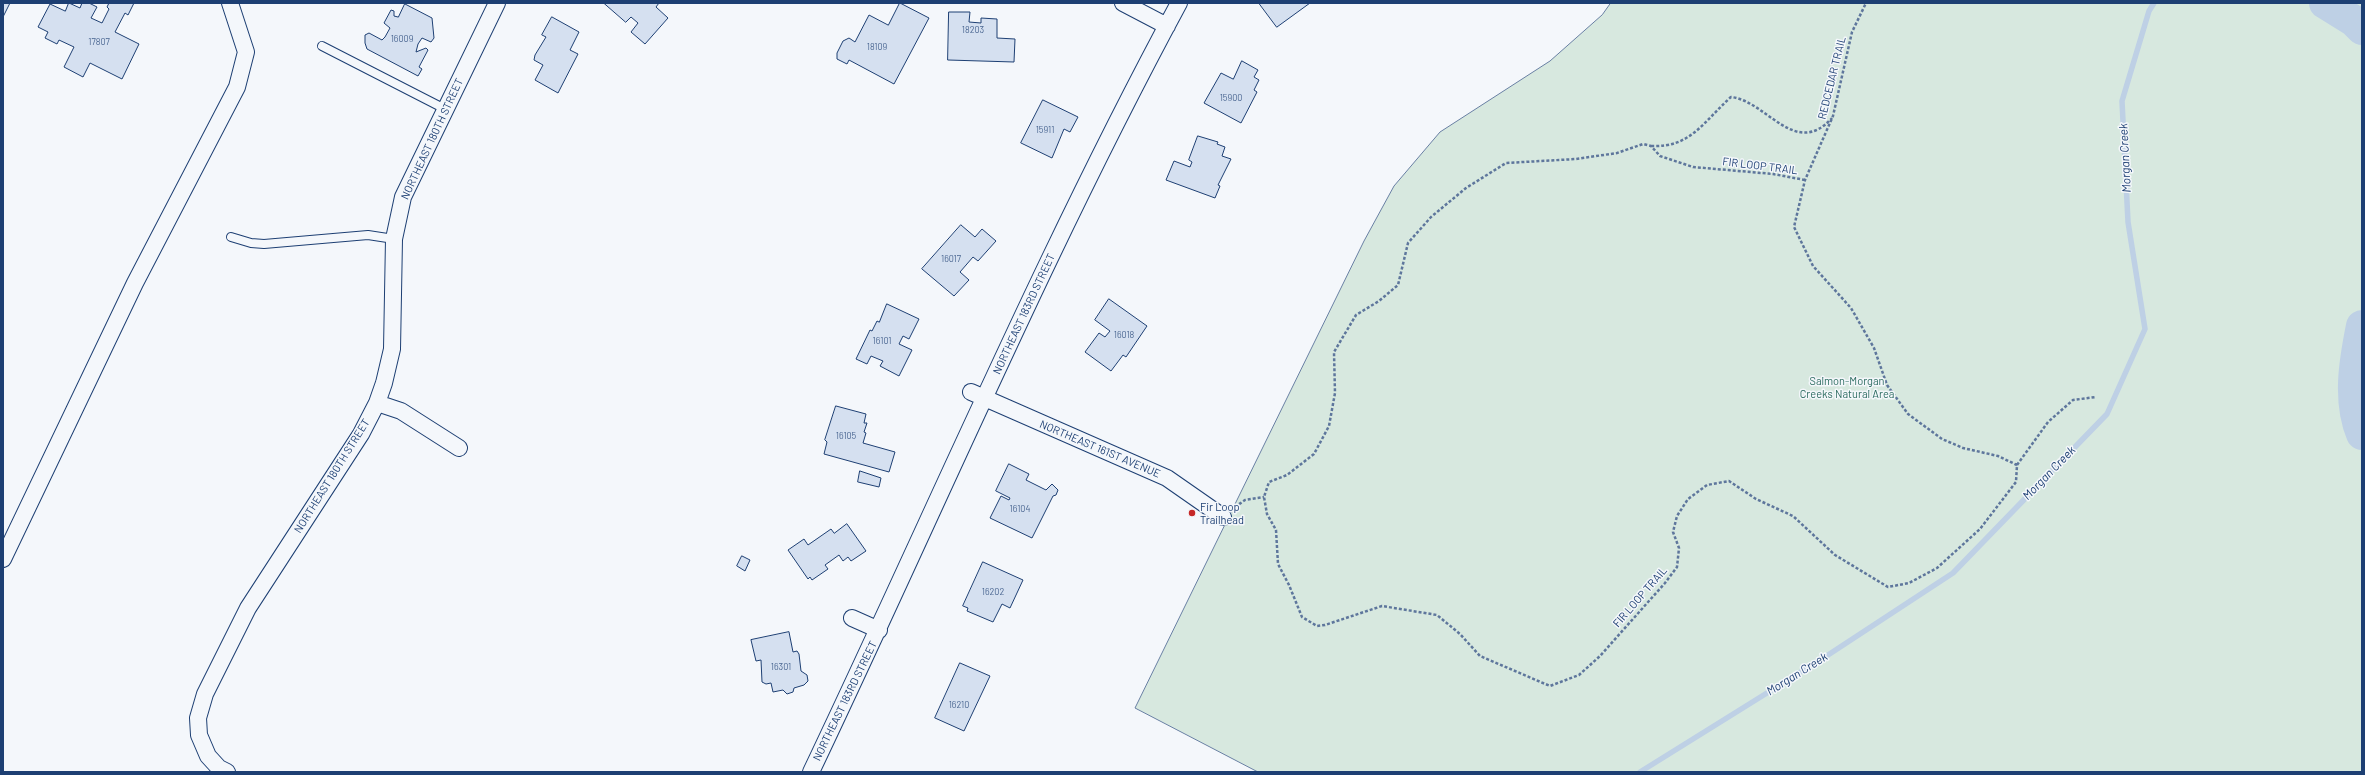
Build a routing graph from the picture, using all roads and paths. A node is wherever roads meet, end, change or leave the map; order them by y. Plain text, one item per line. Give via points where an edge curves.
1 (230, 3) edge
2 (497, 3) edge
3 (1123, 3) edge
4 (1179, 3) edge
5 (1866, 3) edge
6 (1167, 26) junction
7 (322, 46) dead end
8 (445, 109) junction
9 (1833, 116) junction
10 (1651, 146) junction
11 (1805, 180) junction
12 (231, 237) dead end
13 (394, 239) junction
14 (977, 396) junction
15 (2096, 397) dead end
16 (377, 403) junction
17 (459, 448) dead end
18 (2017, 465) junction
19 (1264, 497) junction
20 (1223, 517) joint
21 (3, 559) edge
22 (852, 618) dead end
23 (879, 630) junction
24 (227, 772) edge
25 (811, 772) edge

1 - 21 street via 246,52 237,87 135,284
2 - 8 street, NORTHEAST 180TH STREET
3 - 6 street
4 - 6 street, NORTHEAST 183RD STREET
5 - 9 path, REDCEDAR TRAIL via 1852,32
6 - 14 street, NORTHEAST 183RD STREET
7 - 8 lane
8 - 13 street, NORTHEAST 180TH STREET via 403,197
9 - 10 path via 1823,127 1804,134 1764,114 1740,98 1731,97 1690,138 1672,145
9 - 11 path, REDCEDAR TRAIL
10 - 11 path, FIR LOOP TRAIL via 1660,156 1693,167 1773,174
10 - 19 path via 1643,144 1617,153 1576,159 1506,163 1466,188 1431,217 1408,243 1398,285 1356,315 1334,352 1335,393 1329,426 1314,454 1287,475 1269,482
11 - 18 path, FIR LOOP TRAIL via 1794,228 1813,266 1851,308 1874,348 1887,385 1908,414 1942,439 1963,448 1998,456
12 - 13 lane via 251,244 368,235
13 - 16 street, NORTHEAST 180TH STREET via 392,348
14 - 20 street, NORTHEAST 161ST AVENUE via 1167,478
14 - 23 street, NORTHEAST 183RD STREET
15 - 18 path via 2073,400 2048,422
16 - 17 street via 401,411
16 - 24 street, NORTHEAST 180TH STREET via 361,434 252,602 205,694 198,718 200,735 208,756 219,768
18 - 19 path, FIR LOOP TRAIL via 2016,482 1980,529 1937,568 1909,584 1888,587 1836,555 1793,516 1756,499 1729,481 1707,486 1688,499 1677,516 1673,532 1679,548 1677,567 1665,583 1600,656 1579,675 1550,686 1480,656 1460,634 1437,615 1382,606 1325,625 1317,626 1302,617 1278,564 1276,530 1267,514
19 - 20 path via 1245,500
22 - 23 street, NORTHEAST 183RD STREET
23 - 25 street, NORTHEAST 183RD STREET

